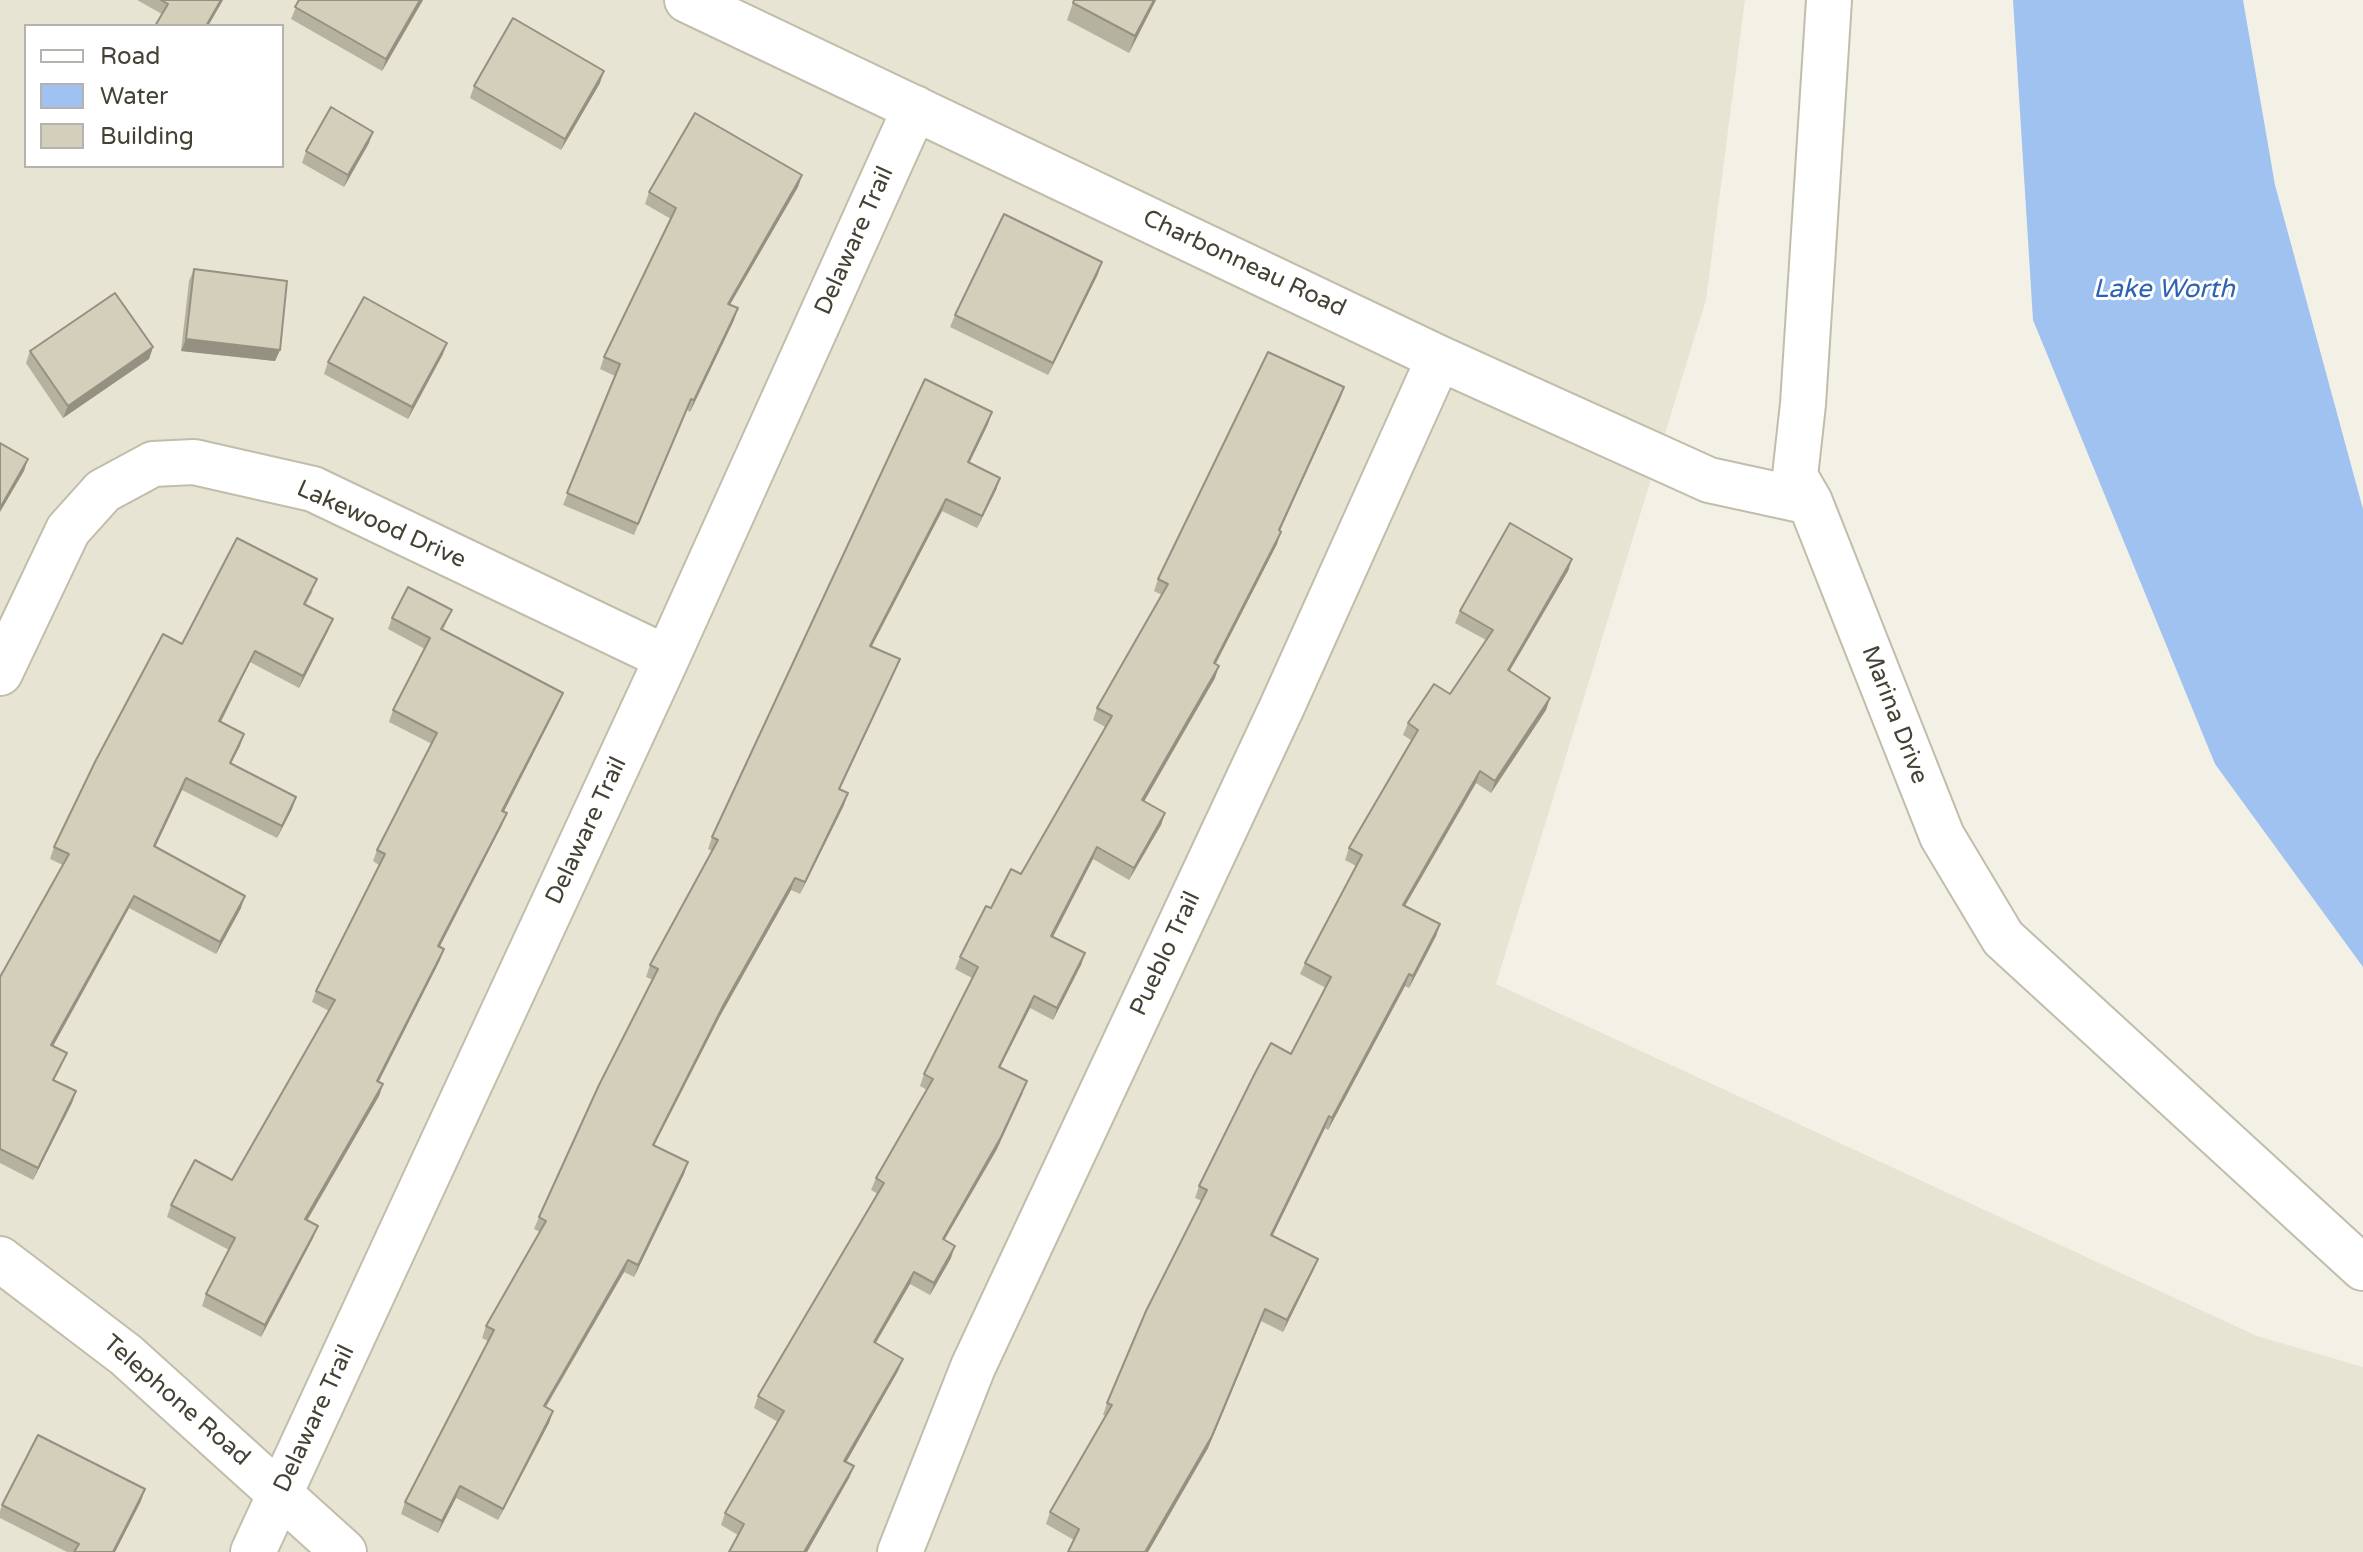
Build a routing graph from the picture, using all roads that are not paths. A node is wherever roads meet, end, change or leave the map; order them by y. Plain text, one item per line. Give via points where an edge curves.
1 (687, 0) edge
2 (1829, 0) edge
3 (915, 108) junction
4 (1439, 358) junction
5 (1810, 502) junction
6 (667, 658) junction
7 (0, 673) edge
8 (0, 1259) edge
9 (2363, 1268) edge
10 (281, 1492) junction
11 (253, 1552) edge
12 (344, 1552) edge
13 (900, 1552) edge

1 - 3 street, Charbonneau Road
2 - 5 street, Marina Drive via 1795,476
3 - 4 street, Charbonneau Road
3 - 6 street, Delaware Trail
4 - 5 street, Charbonneau Road via 1709,480
4 - 13 street, Pueblo Trail via 1275,723 973,1367
5 - 9 street, Marina Drive via 1942,836 2003,938
6 - 7 street, Lakewood Drive via 313,489 194,462 153,464 103,491 68,530
6 - 10 street, Delaware Trail
8 - 10 street, Telephone Road via 126,1355
10 - 11 street, Delaware Trail
10 - 12 street, Telephone Road

